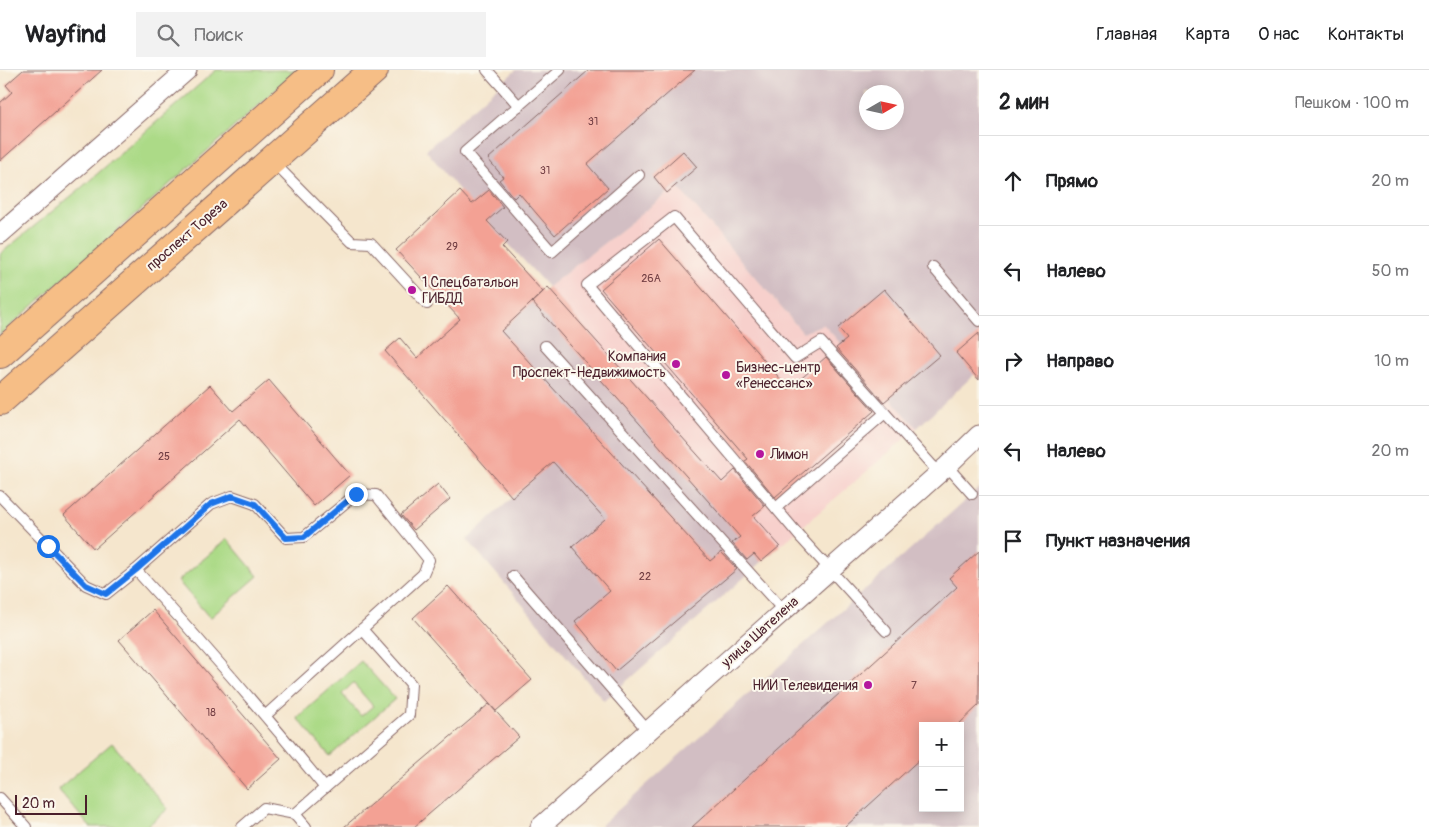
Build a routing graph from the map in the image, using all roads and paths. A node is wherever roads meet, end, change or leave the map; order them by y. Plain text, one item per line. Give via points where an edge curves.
1 (187, 70) edge
2 (319, 70) edge
3 (374, 70) edge
4 (487, 70) edge
5 (560, 70) edge
6 (519, 106) junction
7 (272, 160) junction
8 (639, 175) dead end
9 (0, 234) edge
10 (933, 267) dead end
11 (427, 304) dead end
12 (979, 321) edge
13 (545, 346) dead end
14 (0, 354) edge
15 (0, 400) edge
16 (885, 413) junction
17 (979, 435) edge
18 (943, 470) junction
19 (972, 494) dead end
20 (0, 496) edge
21 (776, 508) junction
22 (831, 569) junction
23 (136, 570) junction
24 (513, 576) dead end
25 (784, 611) junction
26 (362, 629) junction
27 (886, 631) dead end
28 (266, 715) junction
29 (648, 731) junction
30 (325, 788) junction
31 (0, 798) edge
32 (295, 814) junction
33 (26, 827) edge
34 (242, 827) edge
35 (306, 827) edge
36 (540, 827) edge

1 - 9 street
2 - 14 main road
3 - 7 main road, проспект Тореза
4 - 6 lane
5 - 6 lane
6 - 8 lane via 465,152 552,252
7 - 11 lane via 352,242 371,243
7 - 15 main road, проспект Тореза
10 - 12 lane
13 - 25 lane
16 - 18 lane
16 - 21 lane
16 - 21 lane via 822,342 795,358 674,217 587,285
17 - 18 street, улица Шателена
18 - 19 lane
18 - 22 street, улица Шателена
20 - 23 lane via 86,585 106,594
21 - 22 lane
22 - 25 street, улица Шателена
22 - 27 lane
23 - 26 lane via 211,504 232,496 255,504 286,538 304,537 356,494 376,495 429,560 424,574
23 - 28 lane
24 - 29 lane
25 - 29 street, улица Шателена
26 - 28 lane
26 - 30 lane via 411,684 409,715
28 - 30 lane
29 - 36 street, улица Шателена
30 - 32 lane
31 - 33 lane
32 - 34 lane via 264,808
32 - 35 lane

